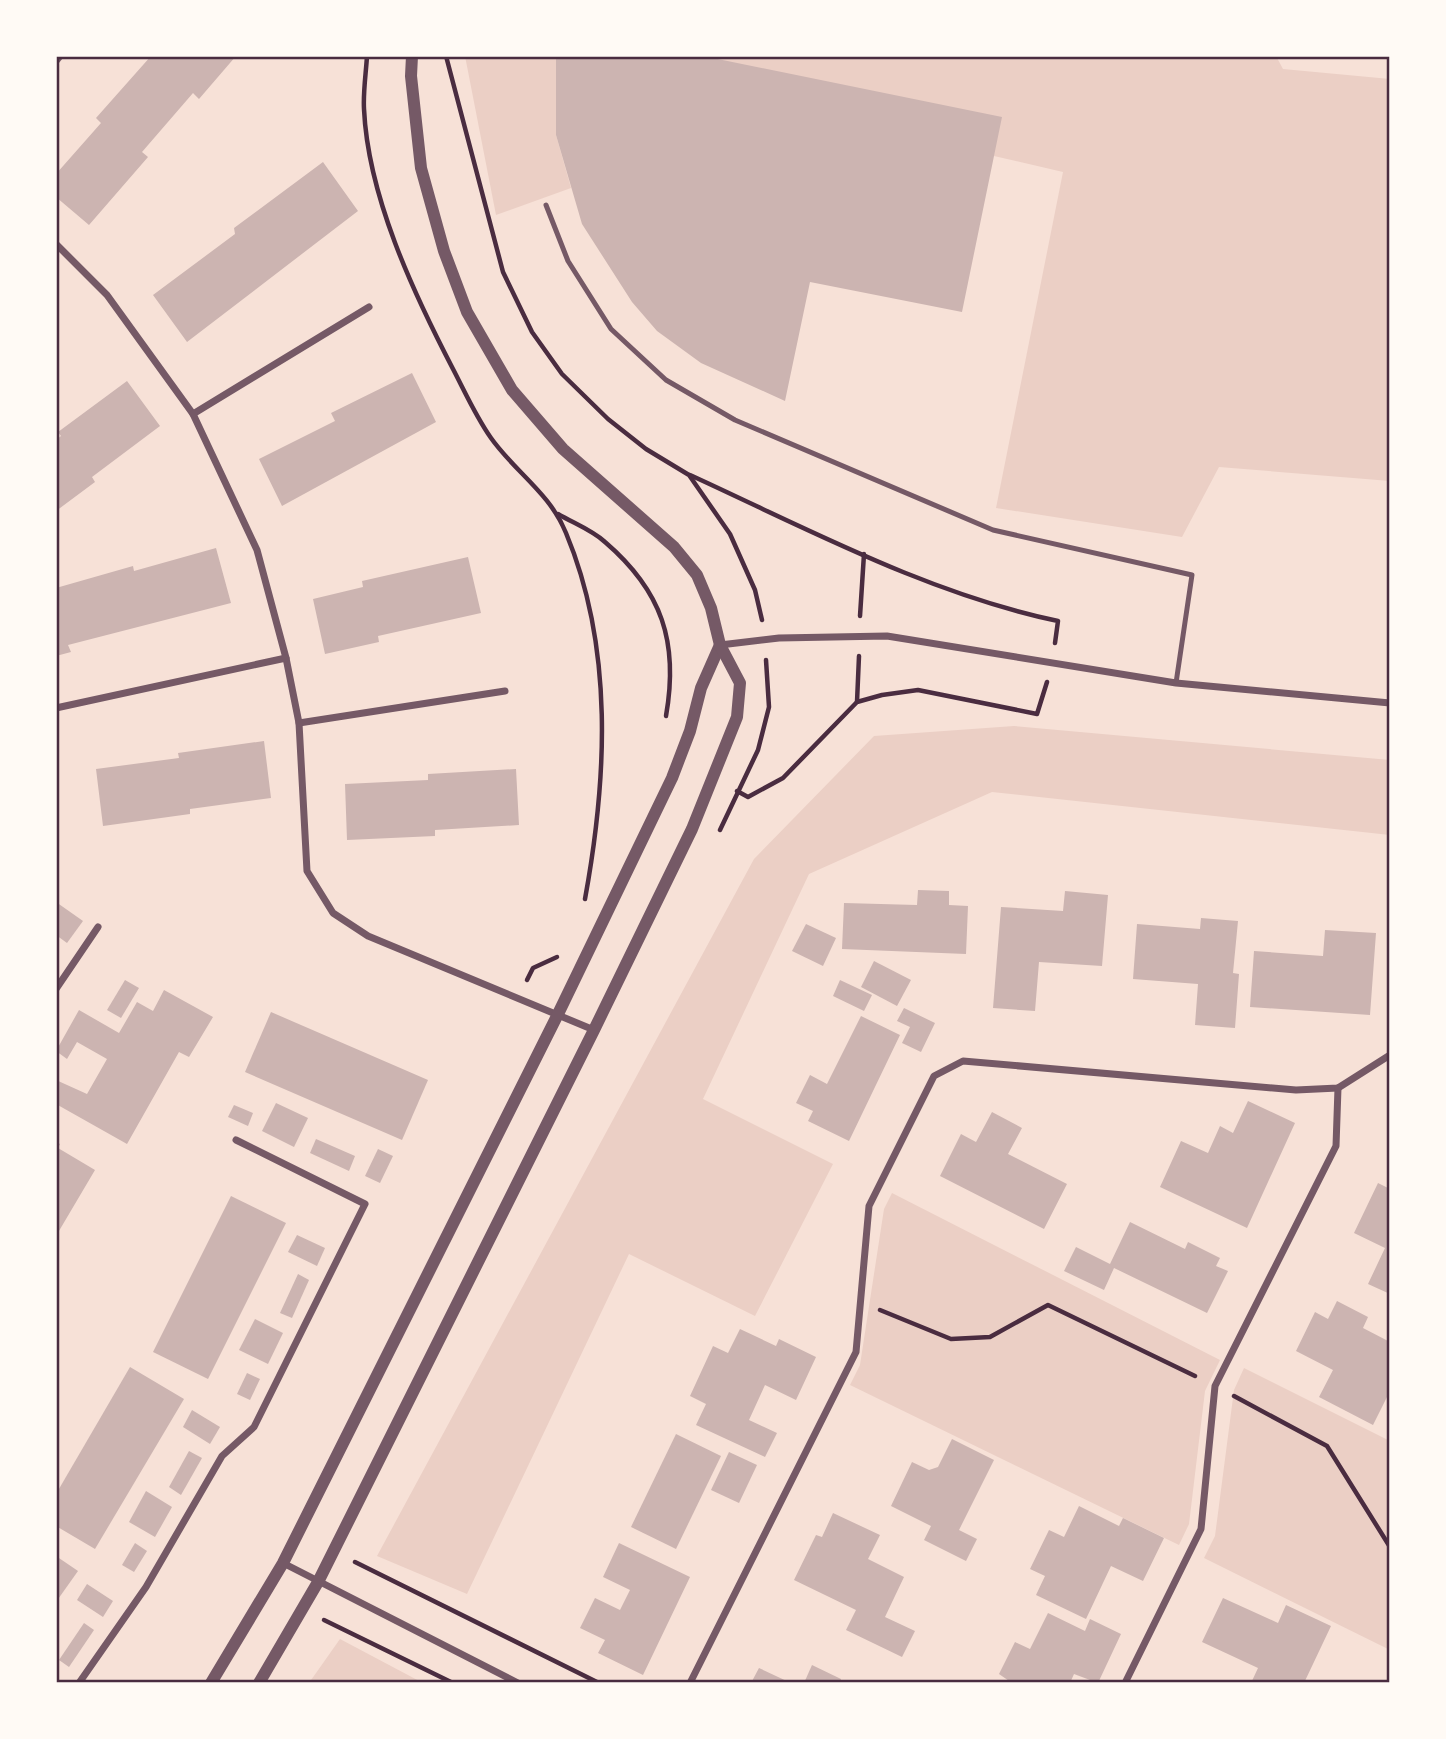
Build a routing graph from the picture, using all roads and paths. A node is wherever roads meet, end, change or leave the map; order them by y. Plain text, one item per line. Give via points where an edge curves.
1 (60, 56) edge
2 (367, 56) edge
3 (412, 56) edge
4 (446, 56) edge
5 (56, 61) edge
6 (546, 205) dead end
7 (56, 244) edge
8 (369, 307) dead end
9 (193, 414) junction
10 (689, 475) junction
11 (557, 513) junction
12 (765, 639) junction
13 (720, 645) junction
14 (286, 658) junction
15 (1053, 664) junction
16 (1176, 684) junction
17 (505, 691) dead end
18 (1390, 703) edge
19 (56, 708) edge
20 (666, 718) dead end
21 (299, 723) junction
22 (714, 779) junction
23 (740, 792) junction
24 (715, 841) dead end
25 (596, 880) dead end
26 (98, 927) dead end
27 (562, 947) dead end
28 (56, 989) edge
29 (519, 998) junction
30 (558, 1014) junction
31 (594, 1030) junction
32 (1390, 1055) edge
33 (1338, 1087) junction
34 (236, 1140) dead end
35 (860, 1302) junction
36 (1215, 1386) junction
37 (1390, 1547) edge
38 (362, 1550) dead end
39 (355, 1562) junction
40 (283, 1563) junction
41 (318, 1582) junction
42 (340, 1593) junction
43 (324, 1620) junction
44 (318, 1630) dead end
45 (79, 1683) edge
46 (211, 1683) edge
47 (259, 1683) edge
48 (453, 1683) edge
49 (518, 1683) edge
50 (599, 1683) edge
51 (690, 1683) edge
52 (1125, 1683) edge

1 - 5 street
2 - 11 path via 364,109 374,172 425,314 492,440
3 - 13 street via 421,168 467,312 512,390 563,449 674,547 698,575
4 - 10 path via 503,272 532,332 562,374 608,419
6 - 16 lane via 568,261 611,329 666,380 712,407 993,530 1192,575
7 - 9 street via 107,295
8 - 9 street
9 - 14 street via 257,550
10 - 12 path via 730,534 755,590
10 - 15 path via 941,585 1058,621
11 - 20 path via 603,540 643,581 662,614 669,656
11 - 25 path via 589,605 602,701 601,797 583,905
12 - 13 street
12 - 15 street via 887,636
12 - 23 path via 769,707
13 - 22 street via 740,683 737,717
13 - 30 street via 672,778
14 - 19 street
14 - 21 street
15 - 16 street
15 - 23 path via 1037,714 918,690 882,695 857,702 783,778 748,797
16 - 18 street
17 - 21 street
21 - 29 street via 307,871 333,913 368,936
22 - 23 path
22 - 31 street
23 - 24 path
26 - 28 street
27 - 29 path via 557,957 533,968
29 - 30 street
30 - 31 street
30 - 40 street
31 - 41 street
32 - 33 street
33 - 35 street via 1296,1090 963,1061 934,1076 869,1206
33 - 36 street via 1336,1146
34 - 45 street via 365,1204 254,1427 222,1456 146,1587
35 - 36 path via 951,1339 990,1336 1048,1305
35 - 51 street via 856,1352
36 - 37 path via 1326,1446
36 - 52 street via 1201,1530
38 - 39 path
39 - 42 path
39 - 50 path
40 - 41 street
40 - 46 street
41 - 42 street
41 - 47 street
42 - 43 path
42 - 49 street
43 - 44 path
43 - 48 path

